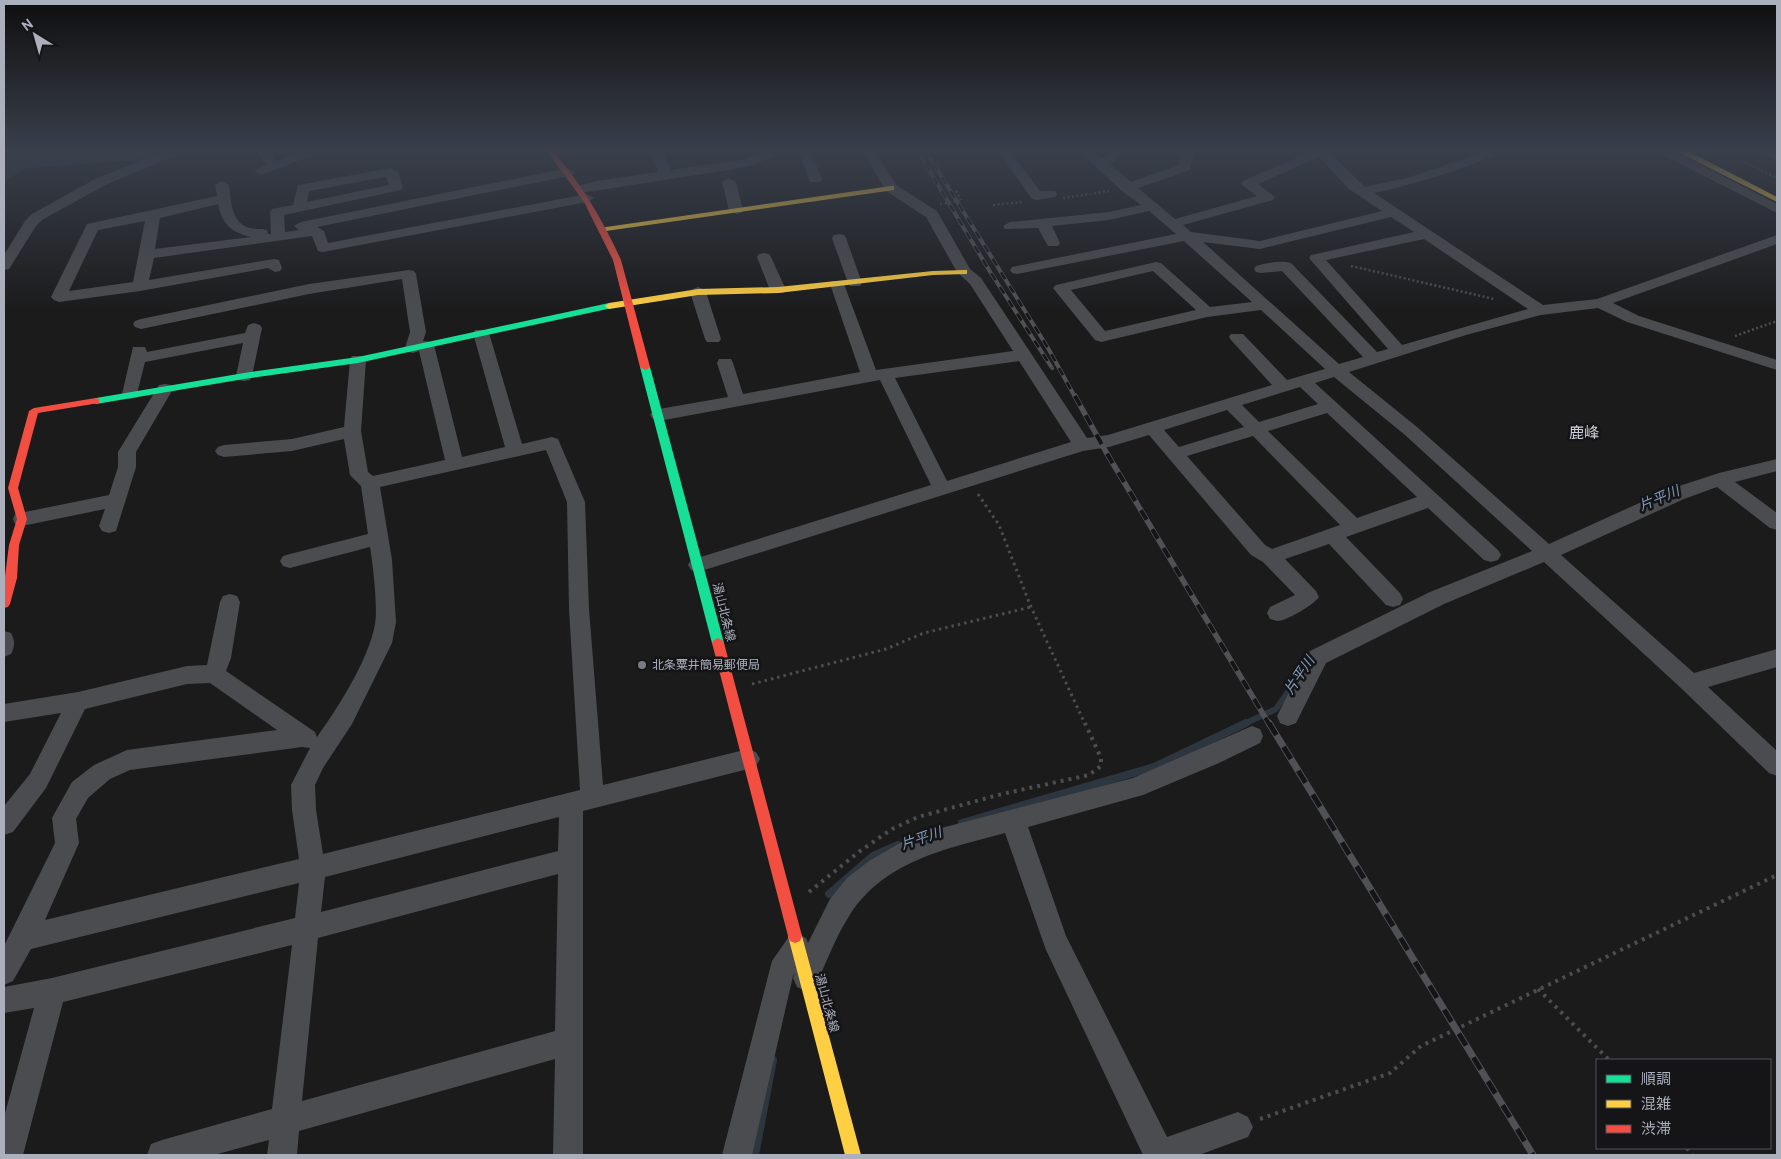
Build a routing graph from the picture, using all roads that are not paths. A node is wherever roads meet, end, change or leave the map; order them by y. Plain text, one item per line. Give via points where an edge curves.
1 (60, 204) edge
2 (185, 204) edge
3 (225, 204) edge
4 (313, 204) edge
5 (417, 204) edge
6 (535, 204) edge
7 (590, 204) edge
8 (735, 204) edge
9 (777, 204) edge
10 (916, 204) edge
11 (1147, 204) edge
12 (1243, 204) edge
13 (1382, 204) edge
14 (299, 207) joint
15 (1150, 207) junction
16 (736, 210) junction
17 (1395, 212) junction
18 (152, 215) junction
19 (1042, 223) junction
20 (1172, 224) junction
21 (1010, 226) dead end
22 (606, 229) junction
23 (277, 234) junction
24 (1427, 234) junction
25 (1187, 236) junction
26 (839, 238) dead end
27 (1777, 239) edge
28 (1037, 245) dead end
29 (147, 255) junction
30 (764, 257) dead end
31 (4, 266) edge
32 (275, 268) dead end
33 (1261, 269) dead end
34 (1017, 270) dead end
35 (964, 272) junction
36 (855, 283) junction
37 (837, 284) junction
38 (140, 286) junction
39 (778, 290) junction
40 (698, 292) junction
41 (629, 302) junction
42 (1600, 304) junction
43 (1264, 305) junction
44 (1540, 310) junction
45 (1207, 312) junction
46 (141, 323) dead end
47 (481, 333) junction
48 (1237, 337) dead end
49 (713, 339) dead end
50 (420, 346) junction
51 (1399, 351) junction
52 (1024, 355) junction
53 (1374, 359) junction
54 (358, 360) junction
55 (724, 363) dead end
56 (1777, 365) edge
57 (1337, 371) junction
58 (877, 375) junction
59 (244, 376) junction
60 (1303, 381) junction
61 (1284, 387) junction
62 (165, 389) junction
63 (130, 394) junction
64 (737, 400) junction
65 (1230, 403) junction
66 (1330, 406) junction
67 (659, 415) junction
68 (1152, 427) junction
69 (1256, 429) junction
70 (352, 431) junction
71 (1082, 446) junction
72 (224, 451) dead end
73 (515, 451) junction
74 (1175, 454) junction
75 (455, 464) junction
76 (1777, 465) edge
77 (1720, 479) junction
78 (370, 483) junction
79 (942, 489) junction
80 (117, 500) junction
81 (1432, 500) junction
82 (22, 519) junction
83 (1777, 523) edge
84 (109, 526) dead end
85 (1354, 527) junction
86 (1332, 535) junction
87 (379, 538) junction
88 (9, 546) edge
89 (1543, 550) junction
90 (1491, 555) dead end
91 (1270, 557) junction
92 (290, 561) dead end
93 (698, 565) junction
94 (1392, 599) dead end
95 (230, 602) dead end
96 (4, 604) edge
97 (1277, 613) dead end
98 (4, 640) edge
99 (4, 648) edge
100 (1777, 658) edge
101 (214, 674) junction
102 (1690, 683) junction
103 (78, 701) junction
104 (4, 713) edge
105 (1288, 716) dead end
106 (1252, 736) dead end
107 (302, 737) junction
108 (326, 746) junction
109 (748, 759) junction
110 (1777, 766) edge
111 (581, 800) junction
112 (1013, 820) junction
113 (4, 824) edge
114 (570, 859) junction
115 (313, 868) junction
116 (307, 928) junction
117 (23, 938) junction
118 (798, 947) junction
119 (4, 972) edge
120 (806, 978) junction
121 (52, 991) junction
122 (4, 1000) edge
123 (569, 1041) junction
124 (286, 1120) junction
125 (1238, 1127) road end
126 (8, 1155) edge
127 (162, 1155) edge
128 (282, 1155) edge
129 (568, 1155) edge
130 (736, 1155) edge
131 (853, 1155) edge
132 (1159, 1155) edge

1 - 31 street via 30,224
2 - 18 street
3 - 23 street via 228,220 241,231
4 - 14 street
5 - 23 street
6 - 23 street via 323,248 317,231
7 - 22 main road, 湯山北条線
8 - 16 street
9 - 16 main road
10 - 35 street via 932,214
11 - 15 street
12 - 20 street
13 - 17 street
14 - 23 street via 277,212
15 - 19 street via 1109,216
15 - 20 street
16 - 22 main road
17 - 24 street
17 - 25 street via 1260,245
18 - 29 street
18 - 38 street via 92,228 59,297
19 - 21 street
19 - 28 street via 1061,242
20 - 25 street
22 - 41 main road, 湯山北条線
23 - 29 street
24 - 44 street
24 - 51 street via 1316,258
25 - 34 street
25 - 43 street
26 - 36 street
27 - 42 street
29 - 38 street
30 - 39 street
32 - 38 street via 274,263
33 - 53 street via 1286,266
35 - 36 main road
35 - 52 street via 976,281
36 - 37 main road
37 - 39 main road
37 - 58 street
39 - 40 main road
40 - 41 main road
40 - 49 street
41 - 47 main road
41 - 67 main road, 湯山北条線
42 - 44 street
42 - 56 street via 1632,319
43 - 45 street
43 - 57 street
44 - 51 street
45 - 45 street via 1101,337 1061,288 1156,266
46 - 50 street via 309,289 410,274
47 - 50 main road
47 - 73 street
48 - 61 street
50 - 54 main road
50 - 75 street
51 - 53 street
52 - 58 street
52 - 71 street
53 - 57 street
54 - 59 main road
54 - 70 street
55 - 64 street
57 - 60 street
57 - 89 street via 1411,431
58 - 64 street
58 - 79 street
59 - 62 main road
59 - 63 street via 253,332 138,355
60 - 61 street
60 - 66 street
61 - 65 street
62 - 63 main road
62 - 80 street via 127,452 127,467
63 - 82 main road via 34,411 13,488
64 - 67 street
65 - 68 street
65 - 69 street
66 - 69 street
66 - 81 street
67 - 93 main road, 湯山北条線
68 - 71 street
68 - 74 street
69 - 74 street
69 - 85 street
70 - 72 street via 292,445
70 - 78 street via 359,475
71 - 79 street
73 - 75 street
73 - 111 street via 552,443 576,502
74 - 91 street via 1258,550
75 - 78 street
76 - 77 street
77 - 83 street
77 - 89 street
78 - 87 street
79 - 93 street
80 - 82 street
80 - 84 street
81 - 85 street
81 - 90 street
82 - 88 main road
85 - 86 street
86 - 91 street
86 - 94 street
87 - 92 street
87 - 108 street via 386,622 381,643 344,718
88 - 96 main road via 11,578
89 - 102 street
89 - 105 street via 1318,657
91 - 97 street via 1309,597
93 - 109 main road, 湯山北条線
95 - 101 street
98 - 99 street
100 - 102 street
101 - 103 street via 187,675
101 - 107 street
102 - 110 street
103 - 104 street
103 - 113 street via 38,781
106 - 112 street via 1135,788
107 - 108 street
107 - 117 street via 127,760 102,772 80,790 64,818 67,843
108 - 115 street via 314,761 303,785
109 - 111 street
109 - 118 main road, 湯山北条線
111 - 114 street
111 - 115 street
112 - 120 street via 926,843 902,853 877,871 840,907
112 - 132 street via 1055,941
114 - 116 street
114 - 123 street
115 - 116 street
115 - 117 street
116 - 121 street
116 - 124 street
117 - 119 street
118 - 120 main road, 湯山北条線
118 - 130 street via 781,970
120 - 131 main road, 湯山北条線
121 - 122 street
121 - 126 street
123 - 124 street
123 - 129 street
124 - 127 street
124 - 128 street
125 - 132 street

